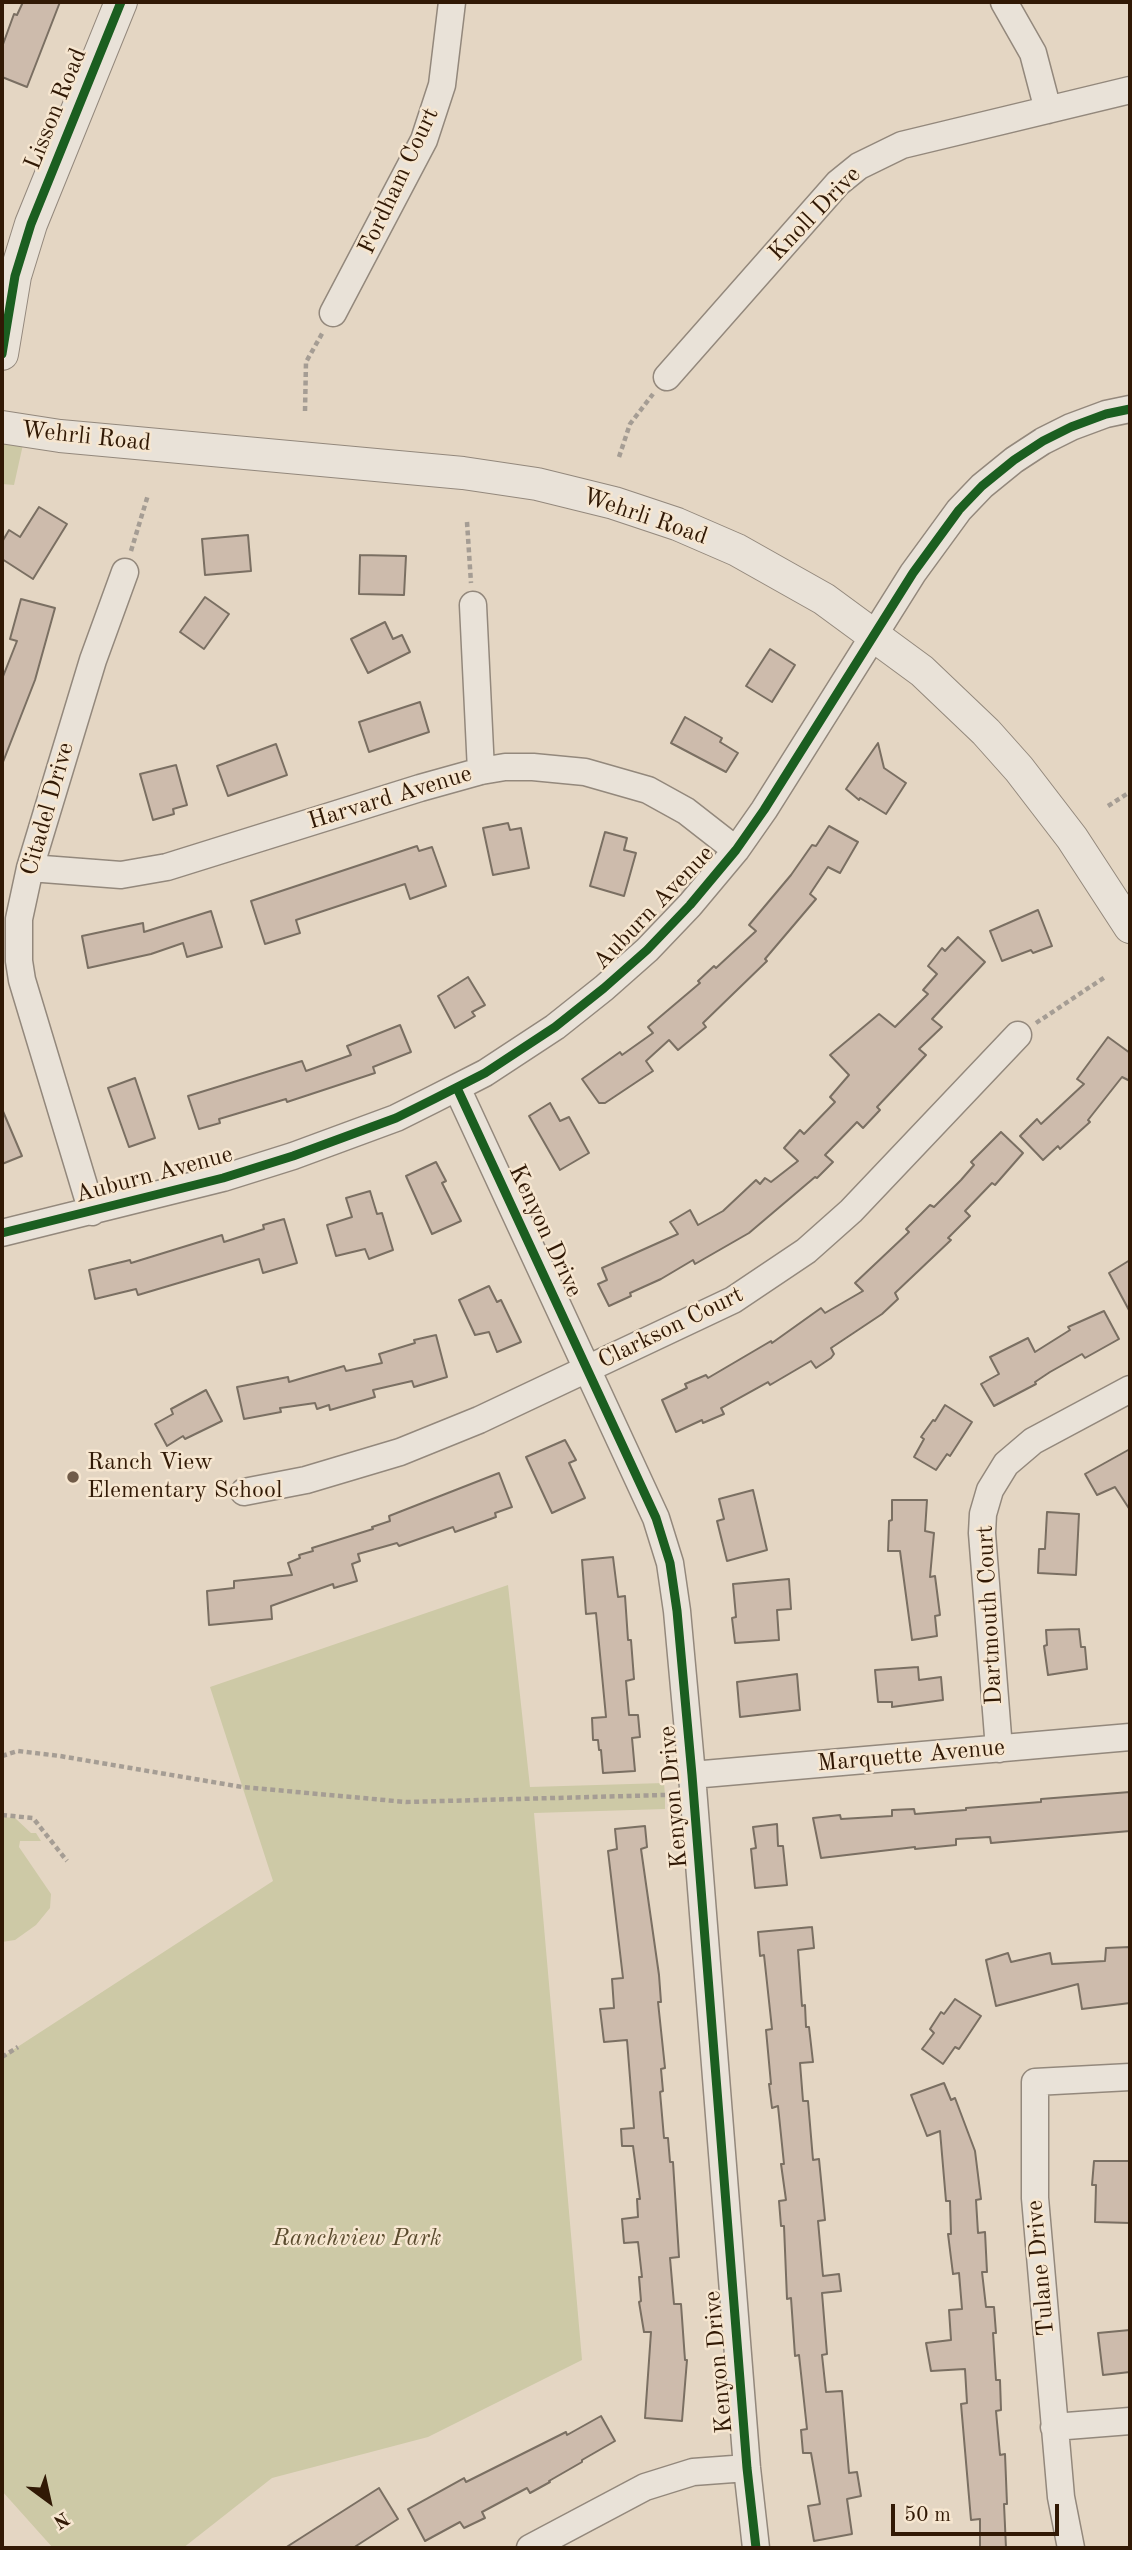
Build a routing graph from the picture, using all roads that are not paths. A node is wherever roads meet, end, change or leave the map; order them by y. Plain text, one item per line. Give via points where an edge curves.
1 (121, 2) edge
2 (452, 2) edge
3 (1004, 2) edge
4 (1130, 90) edge
5 (1048, 110) junction
6 (333, 313) road end
7 (2, 354) edge
8 (667, 377) road end
9 (1130, 409) edge
10 (2, 428) edge
11 (125, 572) road end
12 (473, 605) road end
13 (874, 636) junction
14 (481, 771) junction
15 (736, 850) junction
16 (30, 868) junction
17 (1130, 928) edge
18 (1018, 1035) road end
19 (457, 1088) junction
20 (92, 1212) junction
21 (2, 1233) edge
22 (588, 1369) junction
23 (1130, 1390) edge
24 (244, 1492) dead end
25 (1130, 1737) edge
26 (999, 1749) junction
27 (692, 1774) junction
28 (1130, 2077) edge
29 (1130, 2421) edge
30 (1054, 2427) junction
31 (747, 2468) junction
32 (530, 2548) edge
33 (756, 2548) edge
34 (1071, 2548) edge

1 - 7 street, Lisson Road via 32,223 15,276
2 - 6 street, Fordham Court via 442,85 424,140
3 - 5 street via 1033,54
4 - 5 street, Knoll Drive
5 - 8 street, Knoll Drive via 902,145 859,166 838,183
9 - 13 street, Auburn Avenue via 1106,414 1042,441 982,486 937,538
10 - 13 street, Wehrli Road via 537,484 677,524 737,550 824,598
11 - 16 street, Citadel Drive via 93,660
12 - 14 street
13 - 15 street, Auburn Avenue
13 - 17 street, Wehrli Road via 922,671 1019,769 1072,838
14 - 15 street, Harvard Avenue via 533,766 620,780 686,811
14 - 16 street, Harvard Avenue via 167,867 121,874
15 - 19 street, Auburn Avenue via 647,950 604,988 545,1034
16 - 20 street, Citadel Drive via 19,919 19,961
18 - 22 street, Clarkson Court via 851,1211 806,1251 733,1300
19 - 20 street, Auburn Avenue via 396,1118 293,1156
19 - 22 street, Kenyon Drive
20 - 21 street, Auburn Avenue
22 - 24 street, Clarkson Court via 400,1452 306,1480
22 - 27 street, Kenyon Drive via 656,1518 670,1563
23 - 26 street, Dartmouth Court via 1033,1441 1006,1464 990,1490 982,1533
25 - 26 street, Marquette Avenue
26 - 27 street, Marquette Avenue
27 - 31 street, Kenyon Drive
28 - 30 street, Tulane Drive via 1035,2082 1035,2197
29 - 30 street
30 - 34 street, Tulane Drive
31 - 32 street via 693,2472 645,2487
31 - 33 street, Kenyon Drive

